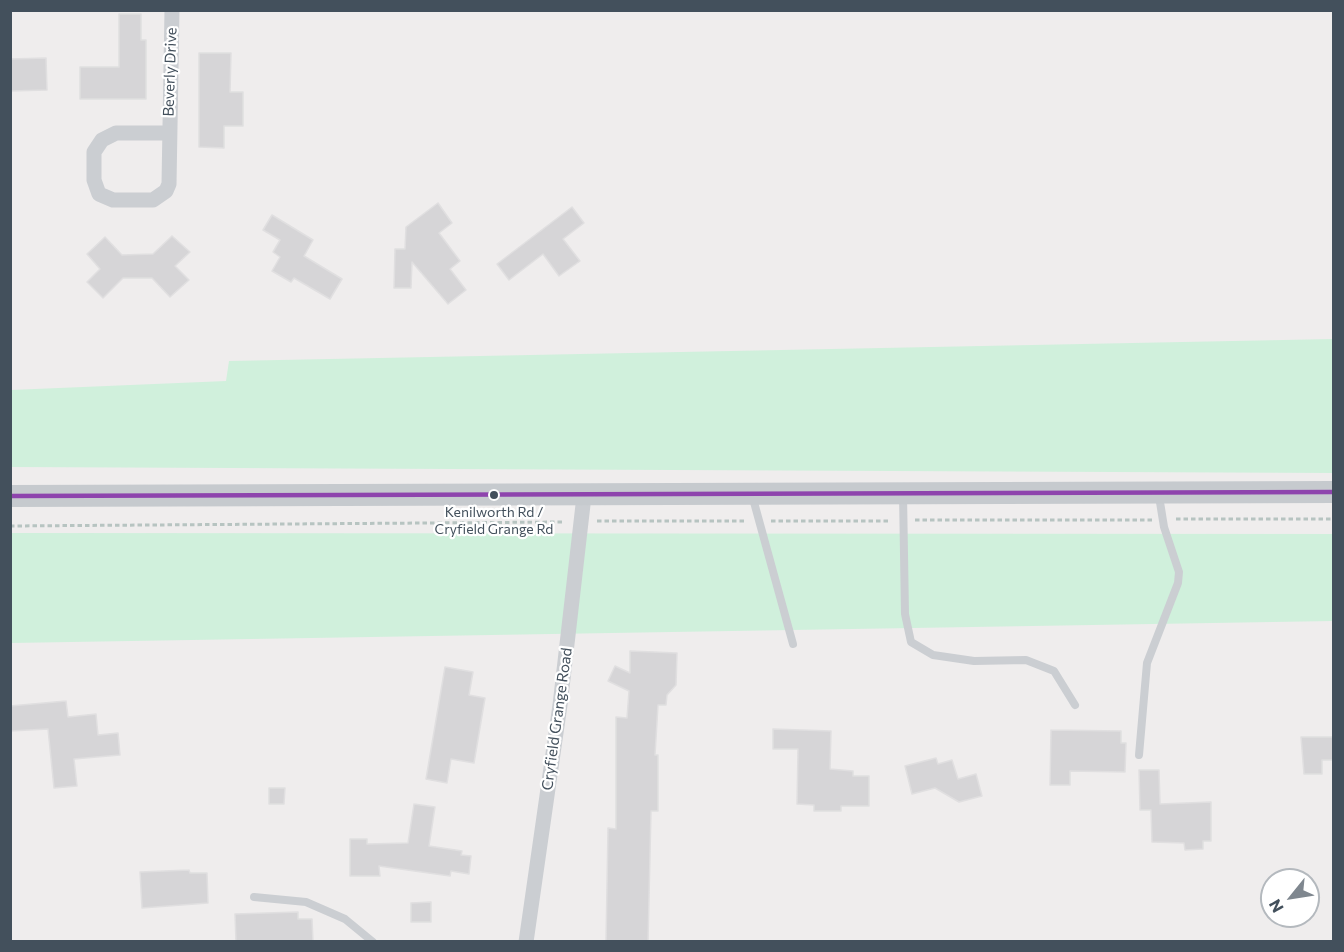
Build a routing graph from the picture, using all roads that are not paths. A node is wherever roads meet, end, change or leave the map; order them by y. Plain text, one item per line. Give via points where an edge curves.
1 (172, 10) edge
2 (168, 133) junction
3 (903, 492) junction
4 (1159, 492) junction
5 (1334, 492) edge
6 (752, 494) junction
7 (10, 496) edge
8 (584, 496) junction
9 (793, 644) dead end
10 (1075, 705) dead end
11 (1138, 755) dead end
12 (254, 897) dead end
13 (373, 942) edge
14 (526, 942) edge

1 - 2 street, Beverly Drive
2 - 2 street, Beverly Drive via 166,191 144,201 112,200 99,194 94,180 94,152 102,140 116,133
3 - 4 main road
3 - 6 main road
3 - 10 lane via 905,614 911,642 933,655 974,661 1026,660 1054,671
4 - 5 main road
4 - 11 lane via 1178,583 1147,663
6 - 8 main road
6 - 9 lane
7 - 8 main road
8 - 14 street, Cryfield Grange Road via 560,705
12 - 13 lane via 306,902 345,920

